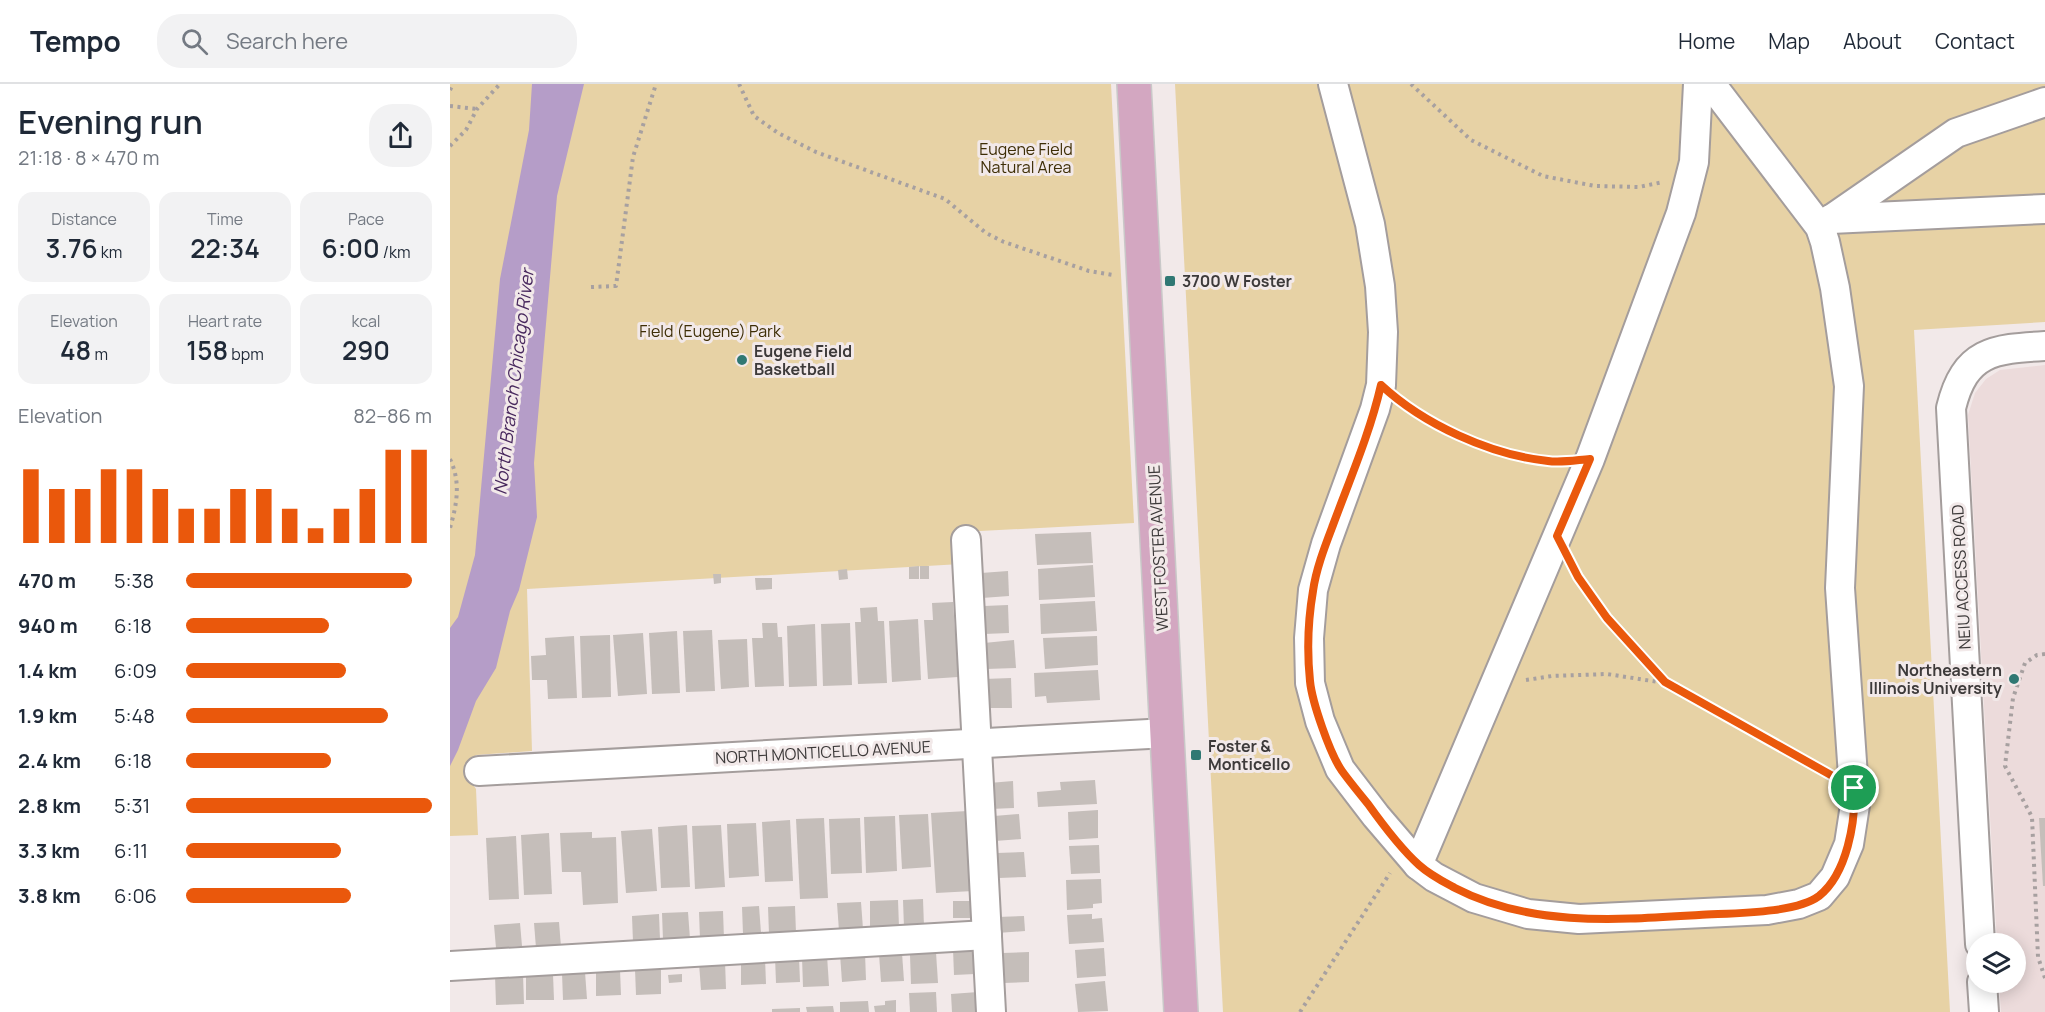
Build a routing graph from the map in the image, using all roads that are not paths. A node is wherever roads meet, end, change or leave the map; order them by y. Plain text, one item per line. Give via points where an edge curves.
1 (1134, 84) edge
2 (1333, 84) edge
3 (1698, 84) edge
4 (1711, 84) edge
5 (2045, 102) edge
6 (2045, 209) edge
7 (1826, 223) junction
8 (2045, 346) edge
9 (966, 540) dead end
10 (1167, 733) junction
11 (977, 744) junction
12 (479, 771) dead end
13 (1412, 857) junction
14 (1979, 933) edge
15 (987, 935) junction
16 (450, 966) edge
17 (1983, 993) edge
18 (991, 1012) edge
19 (1181, 1012) edge
20 (1984, 1012) edge

1 - 10 main road, WEST FOSTER AVENUE
2 - 13 street via 1370,224 1380,286 1381,385 1313,590 1310,683 1320,722 1340,769
3 - 13 street via 1694,162 1681,213 1590,459 1493,687
4 - 7 street
5 - 7 street via 1956,133
6 - 7 street
7 - 13 street via 1825,242 1849,386 1840,588 1855,805 1849,844 1835,877 1819,896 1767,910 1579,919 1528,914 1474,898 1434,877
8 - 14 street, NEIU ACCESS ROAD via 1988,353 1964,376 1952,408
9 - 11 street
10 - 11 street, NORTH MONTICELLO AVENUE
10 - 19 main road, WEST FOSTER AVENUE
11 - 12 street, NORTH MONTICELLO AVENUE
11 - 15 street
15 - 16 street
15 - 18 street
17 - 20 street

